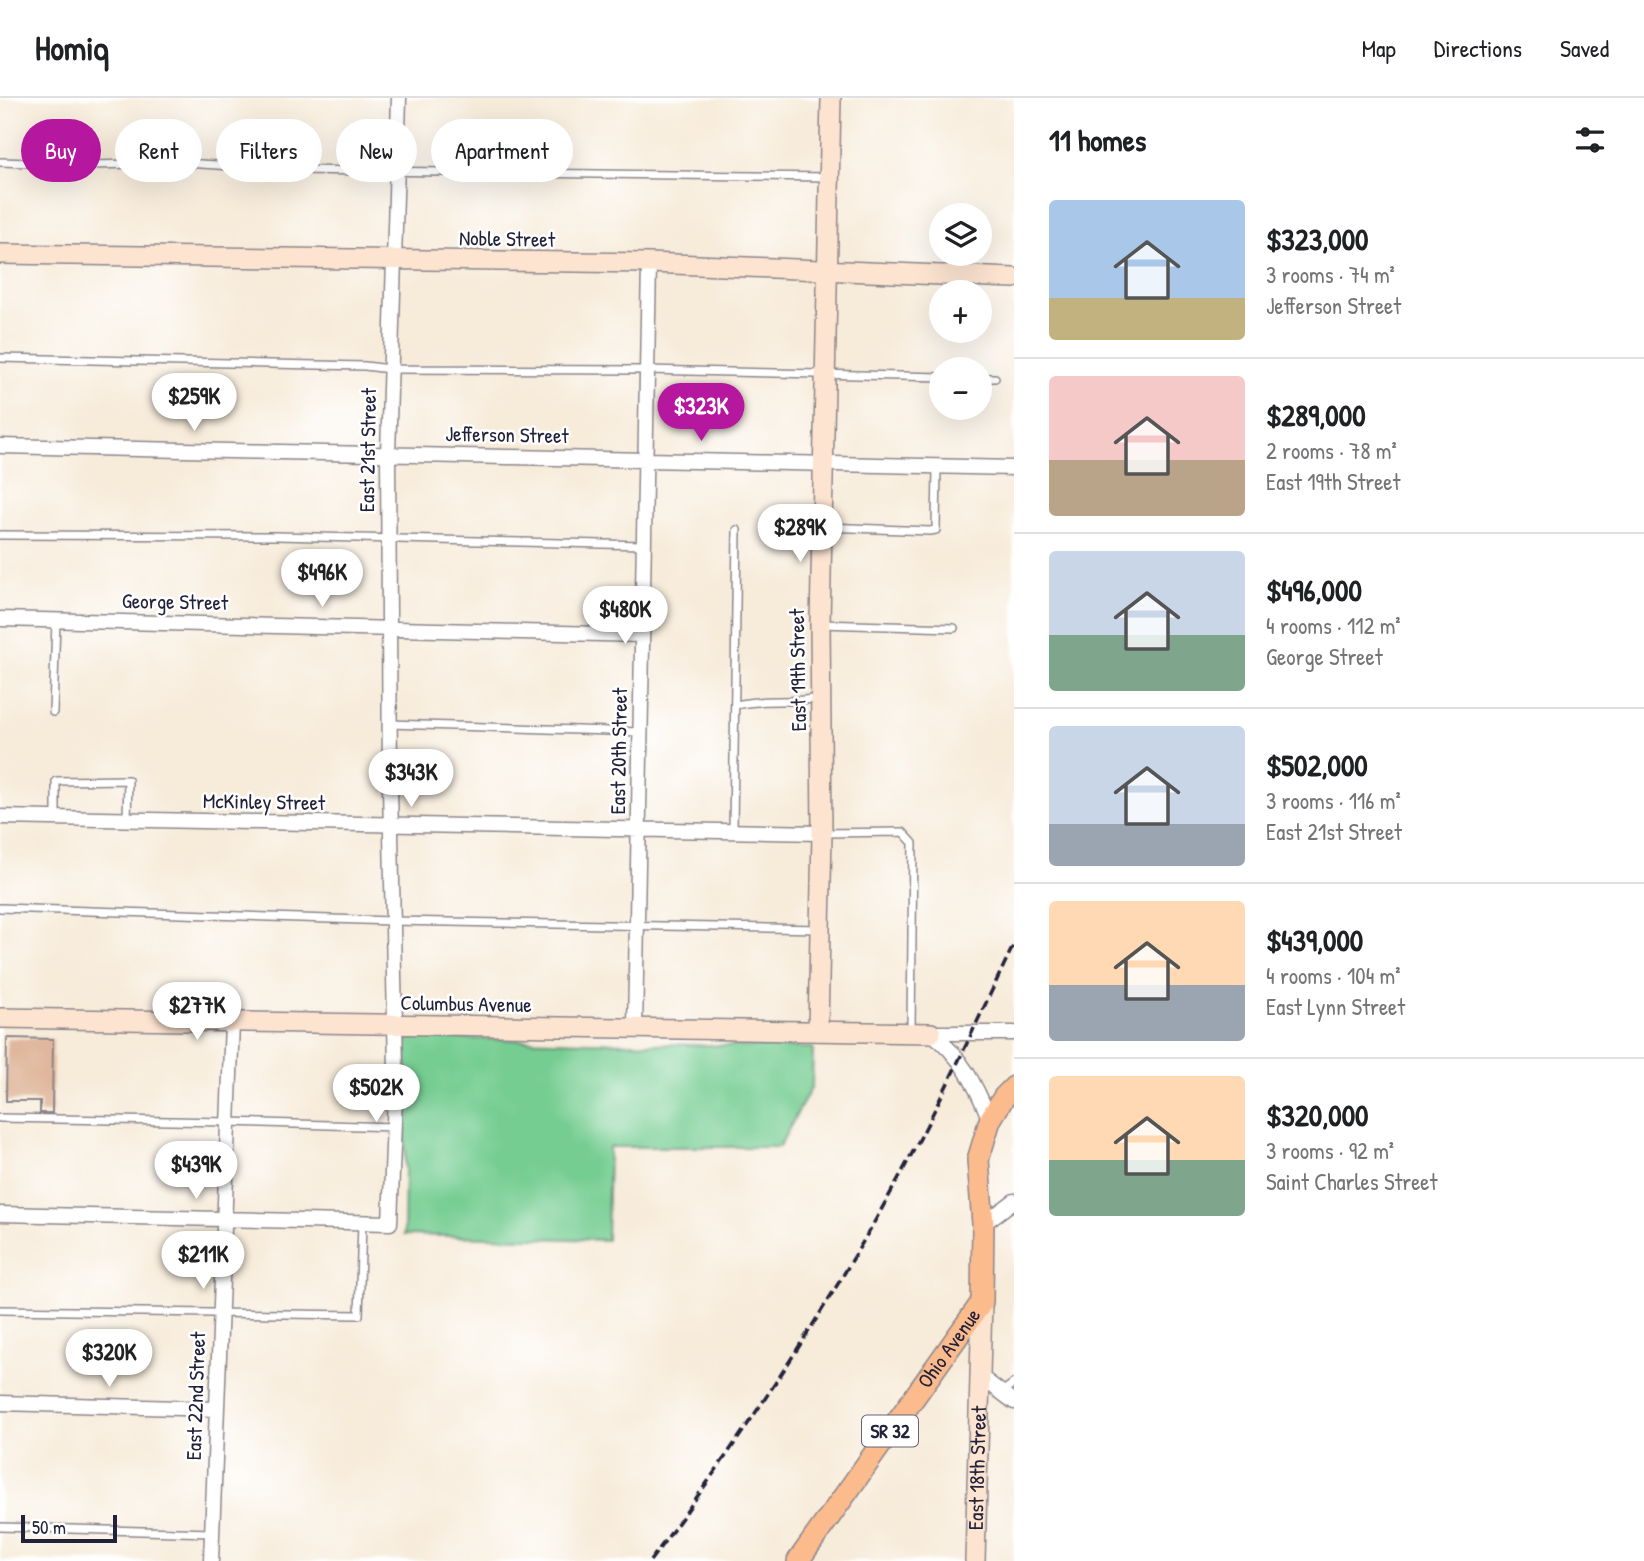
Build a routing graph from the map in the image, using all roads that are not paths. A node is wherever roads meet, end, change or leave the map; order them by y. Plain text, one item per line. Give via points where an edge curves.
1 (398, 98) edge
2 (831, 98) edge
3 (398, 119) edge
4 (0, 162) edge
5 (336, 170) edge
6 (417, 171) edge
7 (828, 177) junction
8 (397, 182) edge
9 (0, 254) edge
10 (393, 261) junction
11 (649, 263) junction
12 (826, 269) junction
13 (1014, 278) edge
14 (0, 358) edge
15 (390, 369) junction
16 (647, 370) junction
17 (824, 375) junction
18 (929, 377) edge
19 (0, 446) edge
20 (388, 454) junction
21 (645, 459) junction
22 (823, 464) junction
23 (937, 466) junction
24 (1014, 468) edge
25 (821, 527) junction
26 (737, 530) dead end
27 (0, 535) edge
28 (388, 539) junction
29 (644, 545) junction
30 (0, 619) edge
31 (56, 621) junction
32 (820, 624) junction
33 (389, 628) junction
34 (954, 628) dead end
35 (642, 635) junction
36 (821, 697) junction
37 (736, 705) junction
38 (53, 712) dead end
39 (389, 724) junction
40 (641, 732) junction
41 (0, 817) edge
42 (56, 818) junction
43 (127, 820) junction
44 (390, 826) junction
45 (639, 830) junction
46 (733, 832) junction
47 (822, 833) junction
48 (0, 908) edge
49 (392, 921) junction
50 (637, 926) junction
51 (821, 929) junction
52 (0, 1018) edge
53 (232, 1023) junction
54 (394, 1026) junction
55 (635, 1029) junction
56 (818, 1031) junction
57 (911, 1033) junction
58 (931, 1033) junction
59 (1014, 1033) edge
60 (1014, 1087) edge
61 (0, 1118) edge
62 (990, 1120) junction
63 (227, 1122) junction
64 (394, 1128) junction
65 (1014, 1201) edge
66 (0, 1214) edge
67 (223, 1219) junction
68 (362, 1222) junction
69 (983, 1224) junction
70 (982, 1302) junction
71 (0, 1310) edge
72 (219, 1314) junction
73 (981, 1377) junction
74 (1014, 1383) edge
75 (1002, 1393) junction
76 (1014, 1402) edge
77 (0, 1403) edge
78 (216, 1409) junction
79 (0, 1527) edge
80 (212, 1533) junction
81 (211, 1561) edge
82 (797, 1561) edge
83 (975, 1561) edge

1 - 3 street, East 21st Street
2 - 7 street, East 19th Street
4 - 5 lane via 185,163
6 - 7 lane
7 - 12 street, East 19th Street
8 - 10 street, East 21st Street
9 - 10 street, Noble Street
10 - 11 street, Noble Street
10 - 15 street, East 21st Street
11 - 12 street, Noble Street
11 - 16 street, East 20th Street
12 - 13 street, Noble Street
12 - 17 street, East 19th Street
14 - 15 lane
15 - 16 lane
15 - 20 street, East 21st Street
16 - 17 lane
16 - 21 street, East 20th Street
17 - 18 lane
17 - 22 street, East 19th Street
19 - 20 street, Jefferson Street
20 - 21 street, Jefferson Street
20 - 28 street, East 21st Street
21 - 22 street, Jefferson Street
21 - 29 street, East 20th Street
22 - 23 street, Jefferson Street
22 - 25 street, East 19th Street
23 - 24 street, Jefferson Street
23 - 25 lane via 936,530
25 - 32 street, East 19th Street
26 - 37 lane
27 - 28 lane
28 - 29 lane
28 - 33 street, East 21st Street
29 - 35 street, East 20th Street
30 - 31 street, George Street
31 - 33 street, George Street
31 - 38 lane
32 - 34 lane
32 - 36 street, East 19th Street
33 - 35 street, George Street
33 - 39 street, East 21st Street
35 - 40 street, East 20th Street
36 - 37 lane
36 - 47 street, East 19th Street
37 - 46 lane
39 - 40 lane
39 - 44 street, East 21st Street
40 - 45 street, East 20th Street
41 - 42 street, McKinley Street
42 - 43 street, McKinley Street
42 - 43 lane via 56,781 128,780
43 - 44 street, McKinley Street
44 - 45 street, McKinley Street
44 - 49 street, East 21st Street
45 - 46 street, McKinley Street
45 - 50 street, East 20th Street
46 - 47 street, McKinley Street
47 - 51 street, East 19th Street
47 - 57 lane via 904,832 913,843
48 - 49 lane
49 - 50 lane
49 - 54 street, East 21st Street
50 - 51 lane
50 - 55 street, East 20th Street
51 - 56 street, East 19th Street
52 - 53 street, Columbus Avenue
53 - 54 street, Columbus Avenue
53 - 63 street, East 22nd Street
54 - 55 street, Columbus Avenue
54 - 64 street, East 21st Street
55 - 56 street, Columbus Avenue
56 - 57 street, Columbus Avenue
57 - 58 street, Columbus Avenue
58 - 59 street, Columbus Avenue
58 - 62 street via 946,1044 975,1083
60 - 62 main road
61 - 63 lane
62 - 69 main road via 978,1160
63 - 64 lane
63 - 67 street, East 22nd Street
64 - 68 street, East 21st Street via 390,1223
65 - 69 street
66 - 67 street
67 - 68 street
67 - 72 street, East 22nd Street
68 - 72 lane via 359,1315
69 - 70 main road, Ohio Avenue
70 - 73 street, East 18th Street
70 - 82 main road, Ohio Avenue / SR 32
71 - 72 lane
72 - 78 street, East 22nd Street
73 - 75 street
73 - 83 street, East 18th Street
74 - 75 lane
75 - 76 street
77 - 78 street
78 - 80 street, East 22nd Street
79 - 80 lane
80 - 81 street, East 22nd Street

